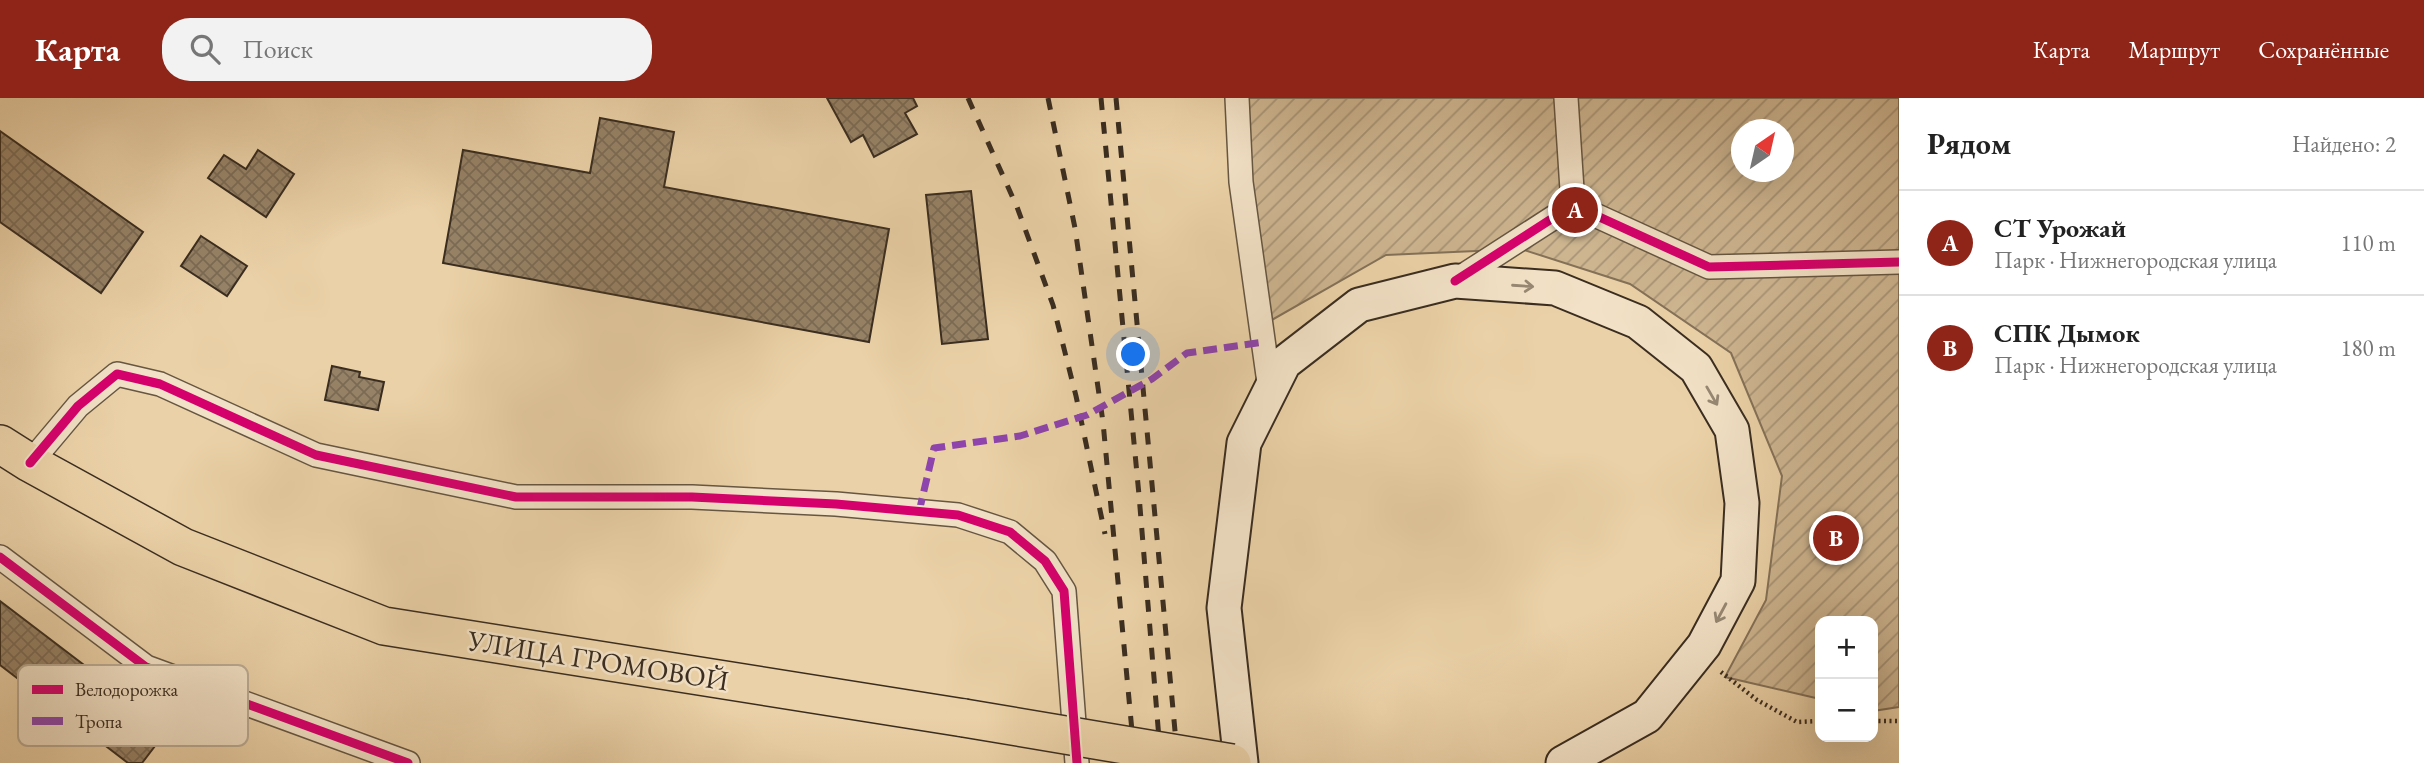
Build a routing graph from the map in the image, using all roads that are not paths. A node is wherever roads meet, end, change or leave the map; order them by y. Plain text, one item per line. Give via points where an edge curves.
1 (1237, 98) edge
2 (1566, 98) edge
3 (1573, 205) junction
4 (1899, 262) edge
5 (1455, 281) junction
6 (1270, 390) junction
7 (15, 453) edge
8 (0, 557) edge
9 (143, 665) edge
10 (248, 704) edge
11 (408, 763) edge
12 (1077, 763) edge
13 (1232, 763) edge
14 (1241, 763) edge
15 (1563, 763) edge

1 - 6 street via 1241,182
2 - 3 street
3 - 4 street via 1709,267
3 - 5 street
5 - 6 main road via 1359,305 1284,363
5 -> 15 main road via 1555,288 1639,322 1696,368 1732,429 1742,503 1738,581 1697,653 1647,716
6 - 14 main road via 1244,443 1224,608
7 - 12 street via 117,374 160,384 316,455 516,497 692,497 958,515 1010,532 1045,561 1064,591
7 - 13 main road, УЛИЦА ГРОМОВОЙ, bridge via 183,547 384,626
8 - 9 street
10 - 11 street

